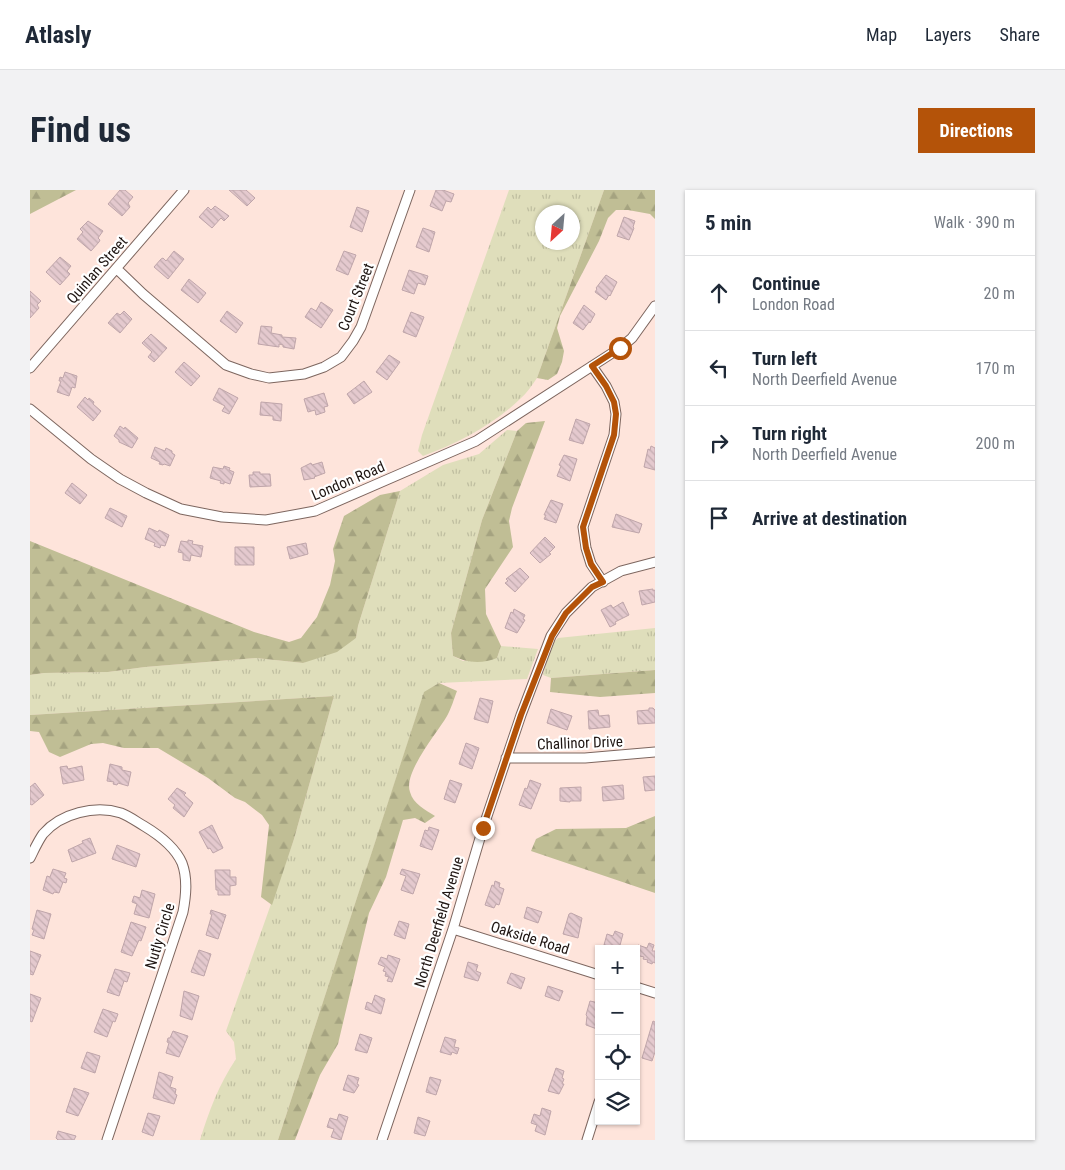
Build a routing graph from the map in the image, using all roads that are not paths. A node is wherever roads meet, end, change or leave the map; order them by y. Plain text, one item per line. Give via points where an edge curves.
1 (184, 190) edge
2 (410, 190) edge
3 (117, 269) junction
4 (655, 306) edge
5 (592, 366) junction
6 (30, 368) edge
7 (30, 409) edge
8 (655, 562) edge
9 (603, 582) junction
10 (655, 752) edge
11 (506, 758) junction
12 (30, 858) edge
13 (453, 929) junction
14 (595, 974) edge
15 (640, 988) edge
16 (655, 993) edge
17 (595, 1115) edge
18 (107, 1140) edge
19 (382, 1140) edge
20 (587, 1140) edge

1 - 3 street, Quinlan Street
2 - 3 street, Court Street via 354,341 341,357 304,374 269,378 226,365
3 - 6 street, Quinlan Street
4 - 5 street, London Road via 632,338
5 - 7 street, London Road via 476,441 315,511 266,520 222,517 181,509 146,493 91,459
5 - 9 street via 606,386 616,414 614,435 583,527 591,564
8 - 9 street, North Deerfield Avenue via 621,571
9 - 11 street, North Deerfield Avenue via 592,587 566,613 552,636
10 - 11 street, Challinor Drive via 585,758
11 - 13 street, North Deerfield Avenue
12 - 18 street, Nutly Circle via 44,834 64,818 104,810 122,814 153,831 178,854 182,864 186,894 183,912
13 - 14 street, Oakside Road
13 - 19 street, North Deerfield Avenue
15 - 16 street
17 - 20 street

